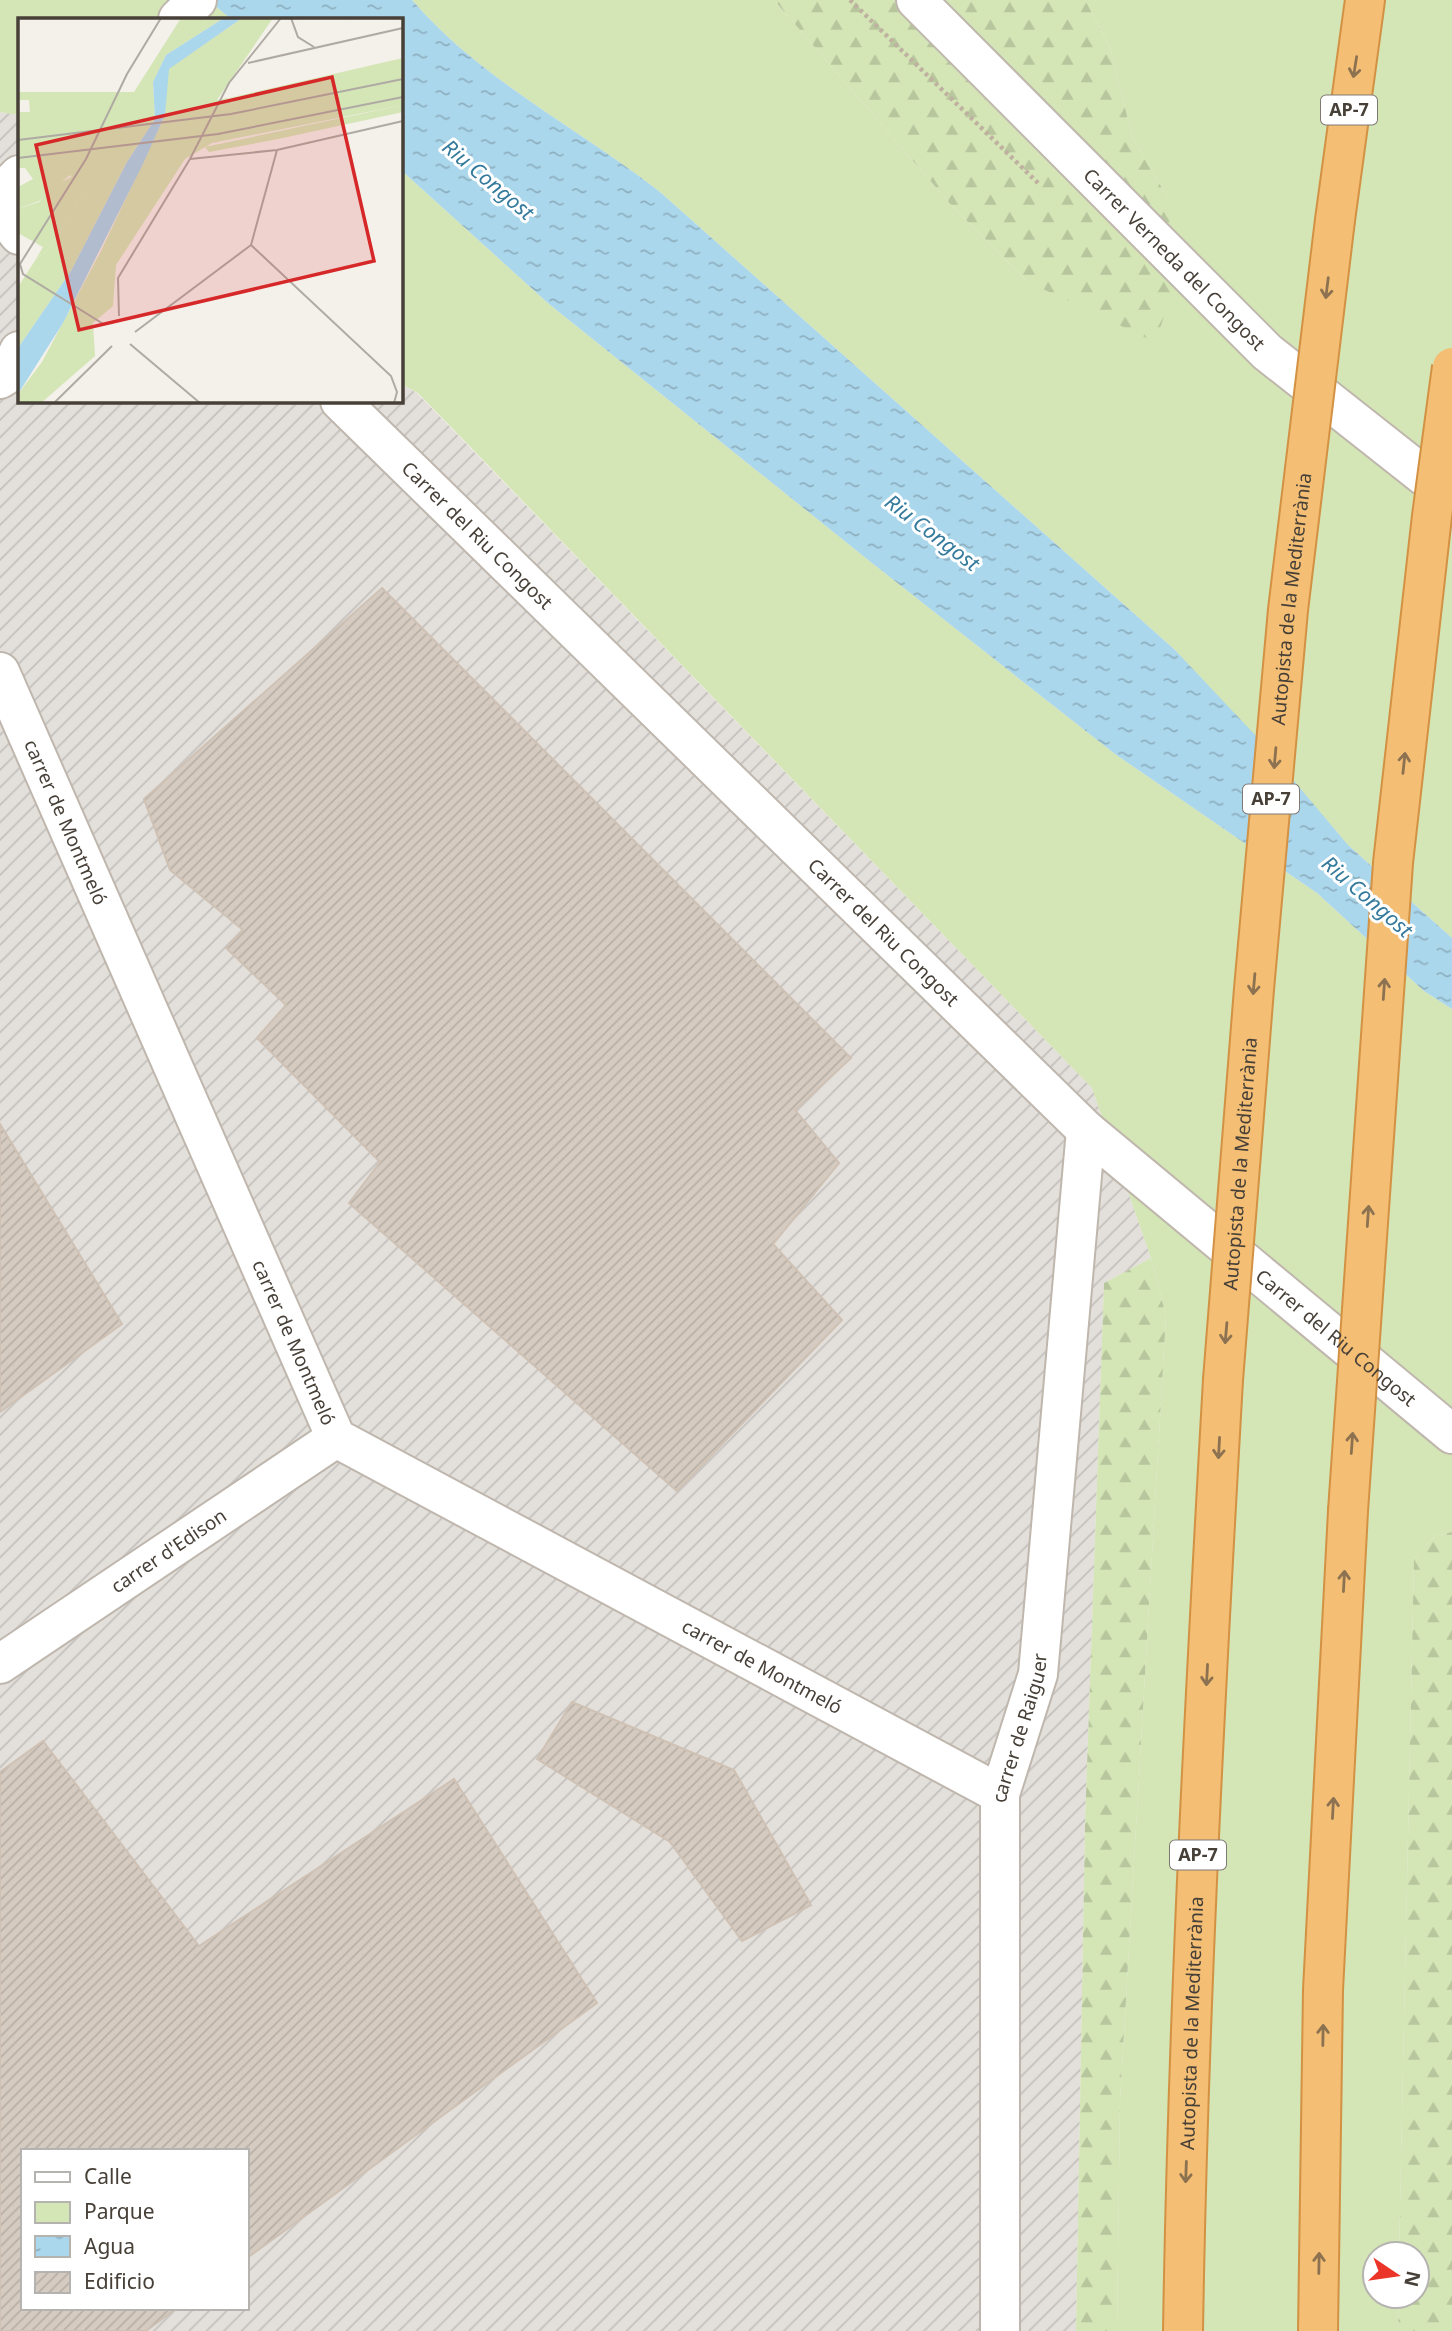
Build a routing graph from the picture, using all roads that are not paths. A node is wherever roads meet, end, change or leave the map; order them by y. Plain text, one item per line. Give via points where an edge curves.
1 (197, 0) edge
2 (916, 0) edge
3 (1365, 0) edge
4 (179, 18) edge
5 (18, 176) edge
6 (0, 194) edge
7 (0, 211) edge
8 (18, 234) edge
9 (18, 353) edge
10 (1452, 367) edge
11 (0, 379) edge
12 (341, 402) edge
13 (1452, 498) edge
14 (0, 672) edge
15 (1086, 1130) junction
16 (1452, 1434) edge
17 (336, 1438) junction
18 (0, 1664) edge
19 (1000, 1794) junction
20 (1000, 2331) edge
21 (1183, 2331) edge
22 (1318, 2331) edge

1 - 4 street
2 - 13 street, Carrer Verneda del Congost via 1267,352
3 -> 21 highway, Autopista de la Mediterrània / AP-7, bridge via 1286,638 1223,1380 1201,1774
5 - 6 street
7 - 8 street
9 - 11 street via 8,374
22 -> 10 highway, bridge via 1323,1990 1348,1511 1393,863
12 - 15 street, Carrer del Riu Congost
14 - 17 street, carrer de Montmeló
15 - 16 street, Carrer del Riu Congost
15 - 19 street, carrer de Raiguer via 1038,1674
17 - 18 street, carrer d'Edison
17 - 19 street, carrer de Montmeló
19 - 20 street, carrer de Raiguer

